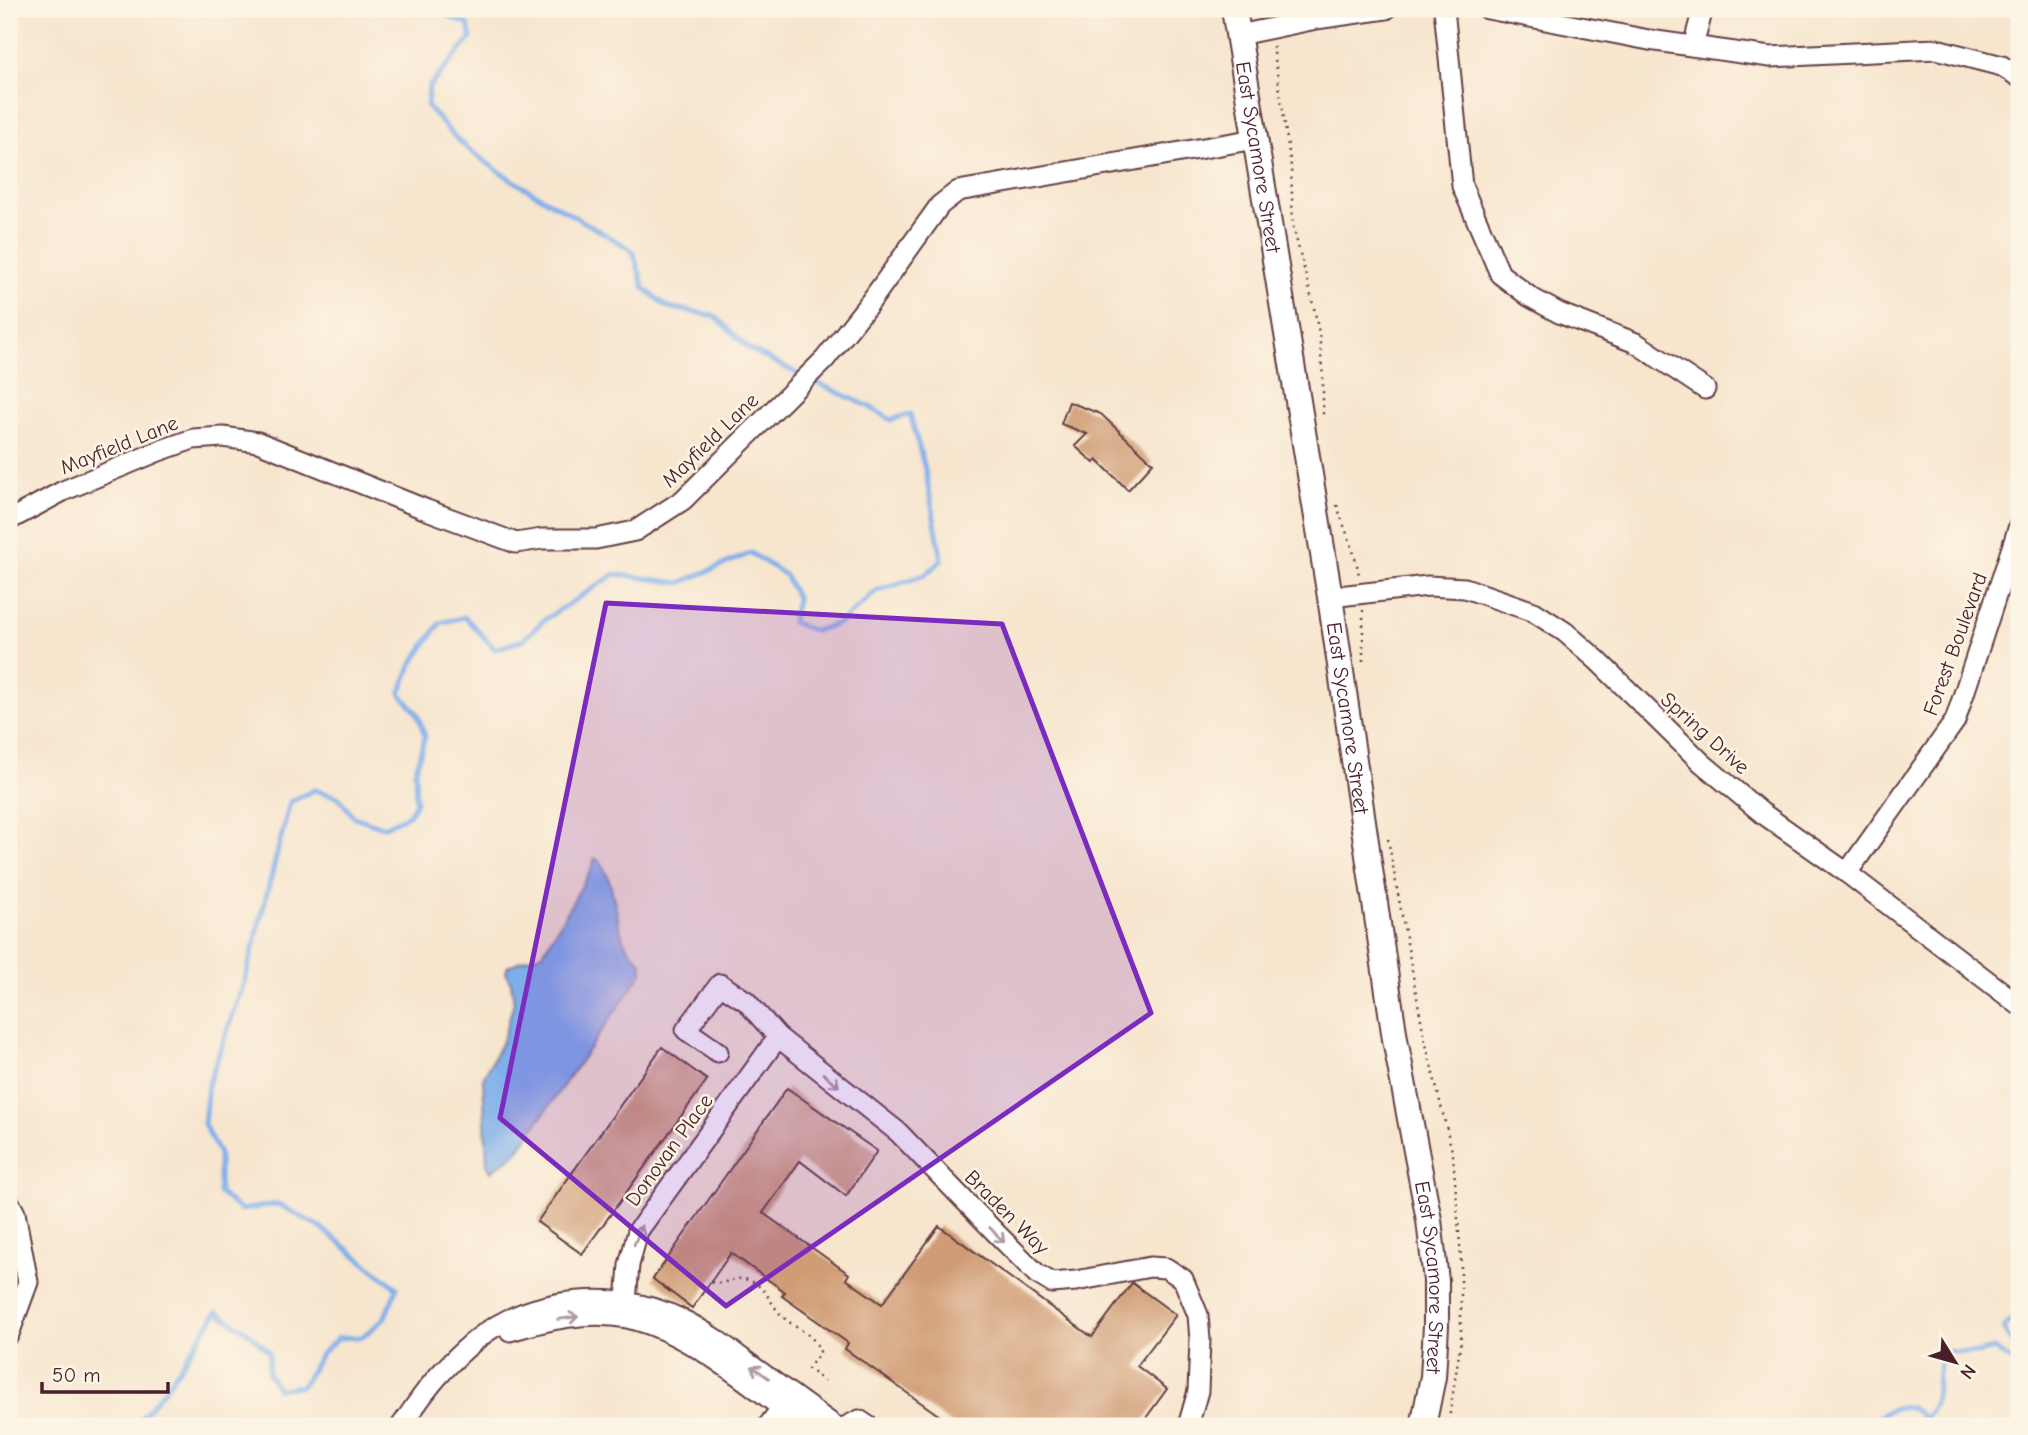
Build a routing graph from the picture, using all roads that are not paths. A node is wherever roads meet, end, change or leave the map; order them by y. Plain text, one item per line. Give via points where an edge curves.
1 (1234, 9) edge
2 (1386, 9) edge
3 (1444, 9) edge
4 (1488, 9) edge
5 (1703, 9) edge
6 (1239, 35) junction
7 (1693, 46) junction
8 (2019, 77) edge
9 (1255, 139) junction
10 (1705, 389) dead end
11 (9, 520) edge
12 (2019, 526) edge
13 (1330, 597) junction
14 (1847, 873) junction
15 (2019, 1005) edge
16 (778, 1037) junction
17 (718, 1052) dead end
18 (9, 1202) edge
19 (625, 1310) junction
20 (9, 1334) edge
21 (786, 1401) junction
22 (401, 1426) edge
23 (768, 1426) edge
24 (806, 1426) edge
25 (835, 1426) edge
26 (847, 1426) edge
27 (868, 1426) edge
28 (1188, 1426) edge
29 (1423, 1426) edge

1 - 6 main road, East Sycamore Street
2 - 6 street
3 - 10 street via 1462,186 1500,274 1559,313 1636,343
4 - 7 street
5 - 7 street
6 - 9 main road, East Sycamore Street
7 - 8 street via 1770,57 1936,48 2002,66
9 - 11 street, Mayfield Lane via 958,191 940,205 825,359 683,500 635,531 596,539 516,543 258,442 223,437 193,439 159,451 63,491
9 - 13 main road, East Sycamore Street
12 - 14 street, Forest Boulevard via 1955,721
13 - 14 street, Spring Drive via 1453,587 1535,612 1597,660 1722,780
13 - 29 main road, East Sycamore Street via 1436,1281 1433,1377
14 - 15 street, Spring Drive
16 - 17 street, Braden Way via 746,1001 720,984 686,1030
19 -> 16 street, Donovan Place via 638,1231
16 -> 28 street, Braden Way via 898,1132 1037,1274 1052,1283 1150,1267 1166,1268 1183,1279 1198,1315 1200,1340 1198,1391
18 - 20 street via 28,1282
19 - 21 street
19 - 22 street via 551,1320 478,1340 441,1372
21 - 23 street
21 - 24 street
21 - 25 street
26 - 27 street via 859,1420

